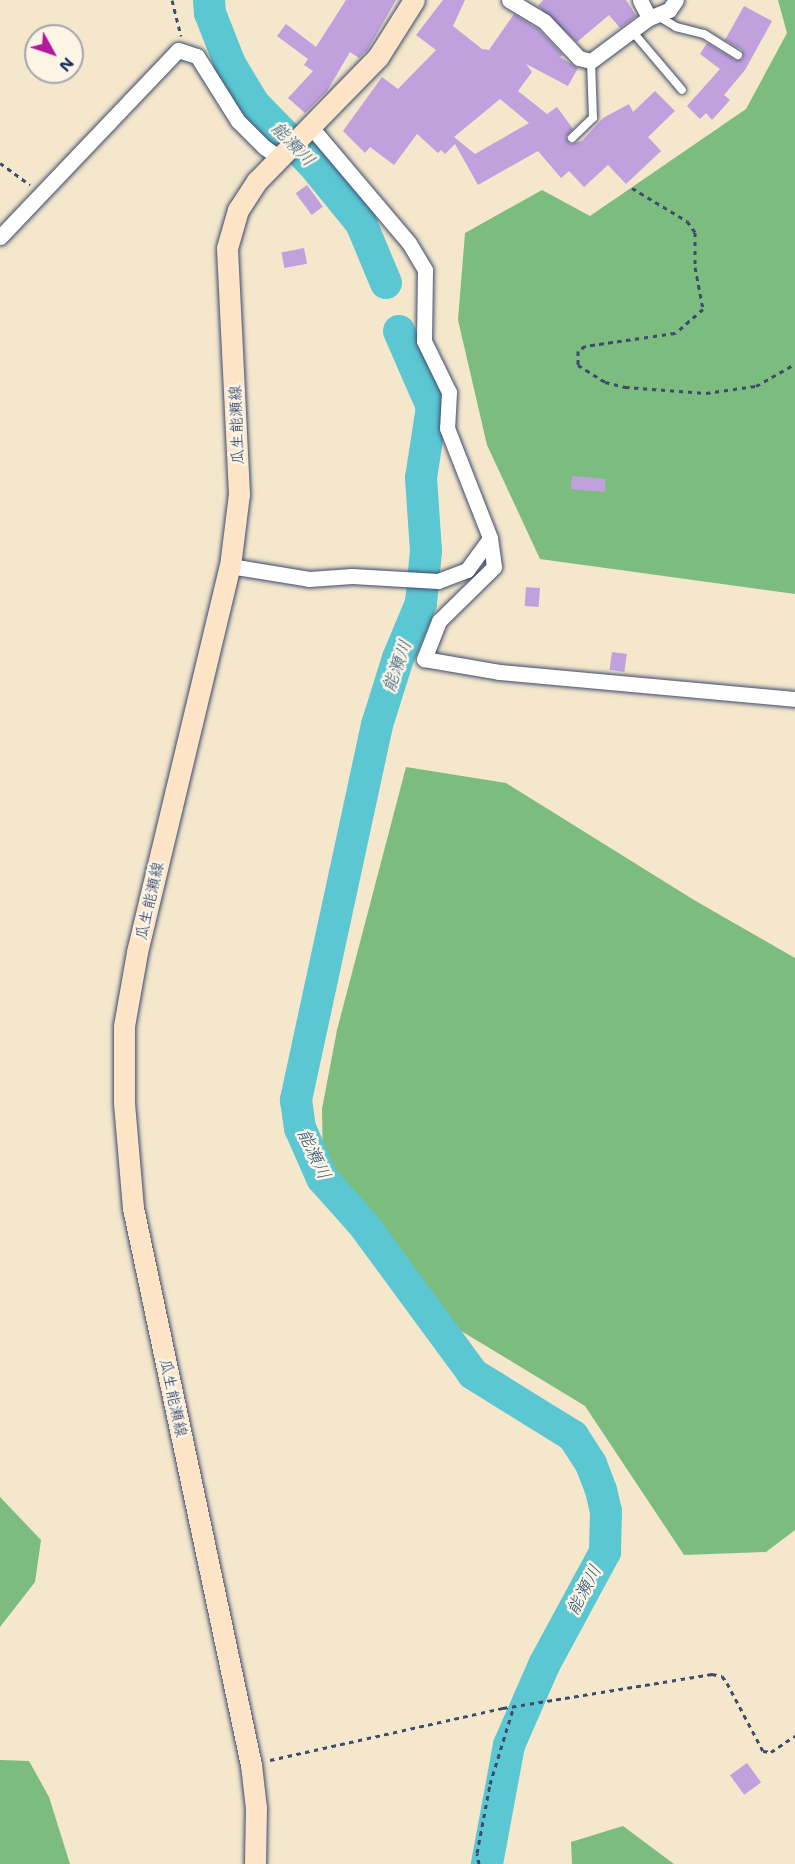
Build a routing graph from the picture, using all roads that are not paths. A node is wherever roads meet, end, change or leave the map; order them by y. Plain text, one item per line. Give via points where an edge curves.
1 (414, 0) edge
2 (509, 0) edge
3 (640, 0) edge
4 (676, 0) edge
5 (653, 17) junction
6 (632, 31) junction
7 (738, 55) dead end
8 (591, 61) junction
9 (682, 90) dead end
10 (311, 127) junction
11 (572, 138) dead end
12 (280, 158) junction
13 (0, 237) edge
14 (490, 538) junction
15 (230, 566) junction
16 (795, 699) edge
17 (255, 1864) edge

1 - 10 main road, 瓜生能瀬線 via 378,57
2 - 8 street via 544,21 579,58
3 - 5 street
4 - 5 street via 669,10
5 - 6 street
5 - 7 lane via 704,33
6 - 8 street
6 - 9 lane
8 - 11 lane via 593,118
10 - 12 main road, 瓜生能瀬線
10 - 14 street via 409,243 424,270 424,341 449,392 447,428
12 - 13 street via 238,121 197,56 178,50
12 - 15 main road, 瓜生能瀬線 via 257,181 238,210 227,248 239,494
14 - 15 street via 467,570 438,581 309,579
14 - 16 street via 494,567 439,621 424,659 499,672
15 - 17 main road, 瓜生能瀬線 via 137,952 124,1026 124,1102 133,1208 250,1765 256,1808

